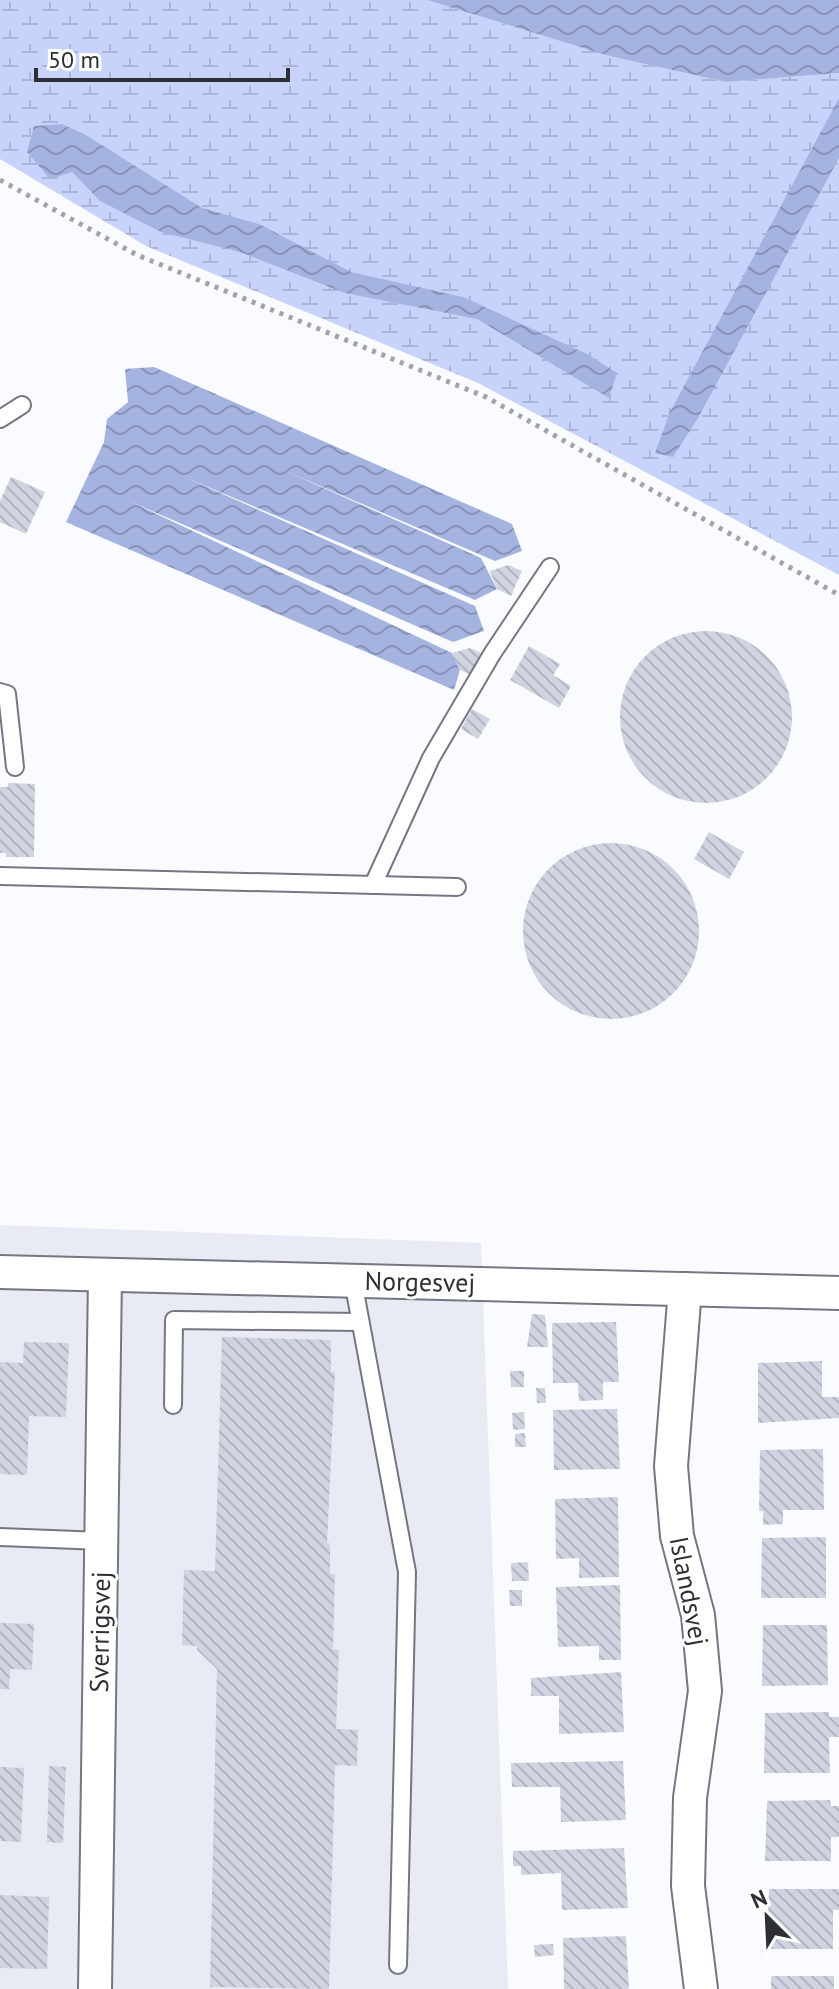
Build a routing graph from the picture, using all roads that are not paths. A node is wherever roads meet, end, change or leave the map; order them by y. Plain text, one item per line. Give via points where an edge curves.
1 (22, 405) dead end
2 (0, 419) edge
3 (550, 567) dead end
4 (0, 692) edge
5 (15, 767) dead end
6 (0, 876) edge
7 (373, 885) junction
8 (457, 887) dead end
9 (0, 1272) edge
10 (105, 1275) junction
11 (353, 1281) junction
12 (685, 1289) junction
13 (839, 1293) edge
14 (360, 1322) junction
15 (173, 1405) dead end
16 (0, 1537) edge
17 (102, 1541) junction
18 (398, 1965) dead end
19 (95, 1989) edge
20 (701, 1989) edge

1 - 2 lane
3 - 7 lane via 431,758
4 - 5 lane via 7,694
6 - 7 lane
7 - 8 lane
9 - 10 street, Norgesvej
10 - 11 street, Norgesvej
10 - 17 street, Sverrigsvej
11 - 12 street, Norgesvej
11 - 14 lane
12 - 13 street, Norgesvej
12 - 20 street, Islandsvej via 671,1466 677,1536 698,1615 705,1691 690,1798 688,1886
14 - 15 lane via 174,1320
14 - 18 lane via 407,1572
16 - 17 lane
17 - 19 street, Sverrigsvej

